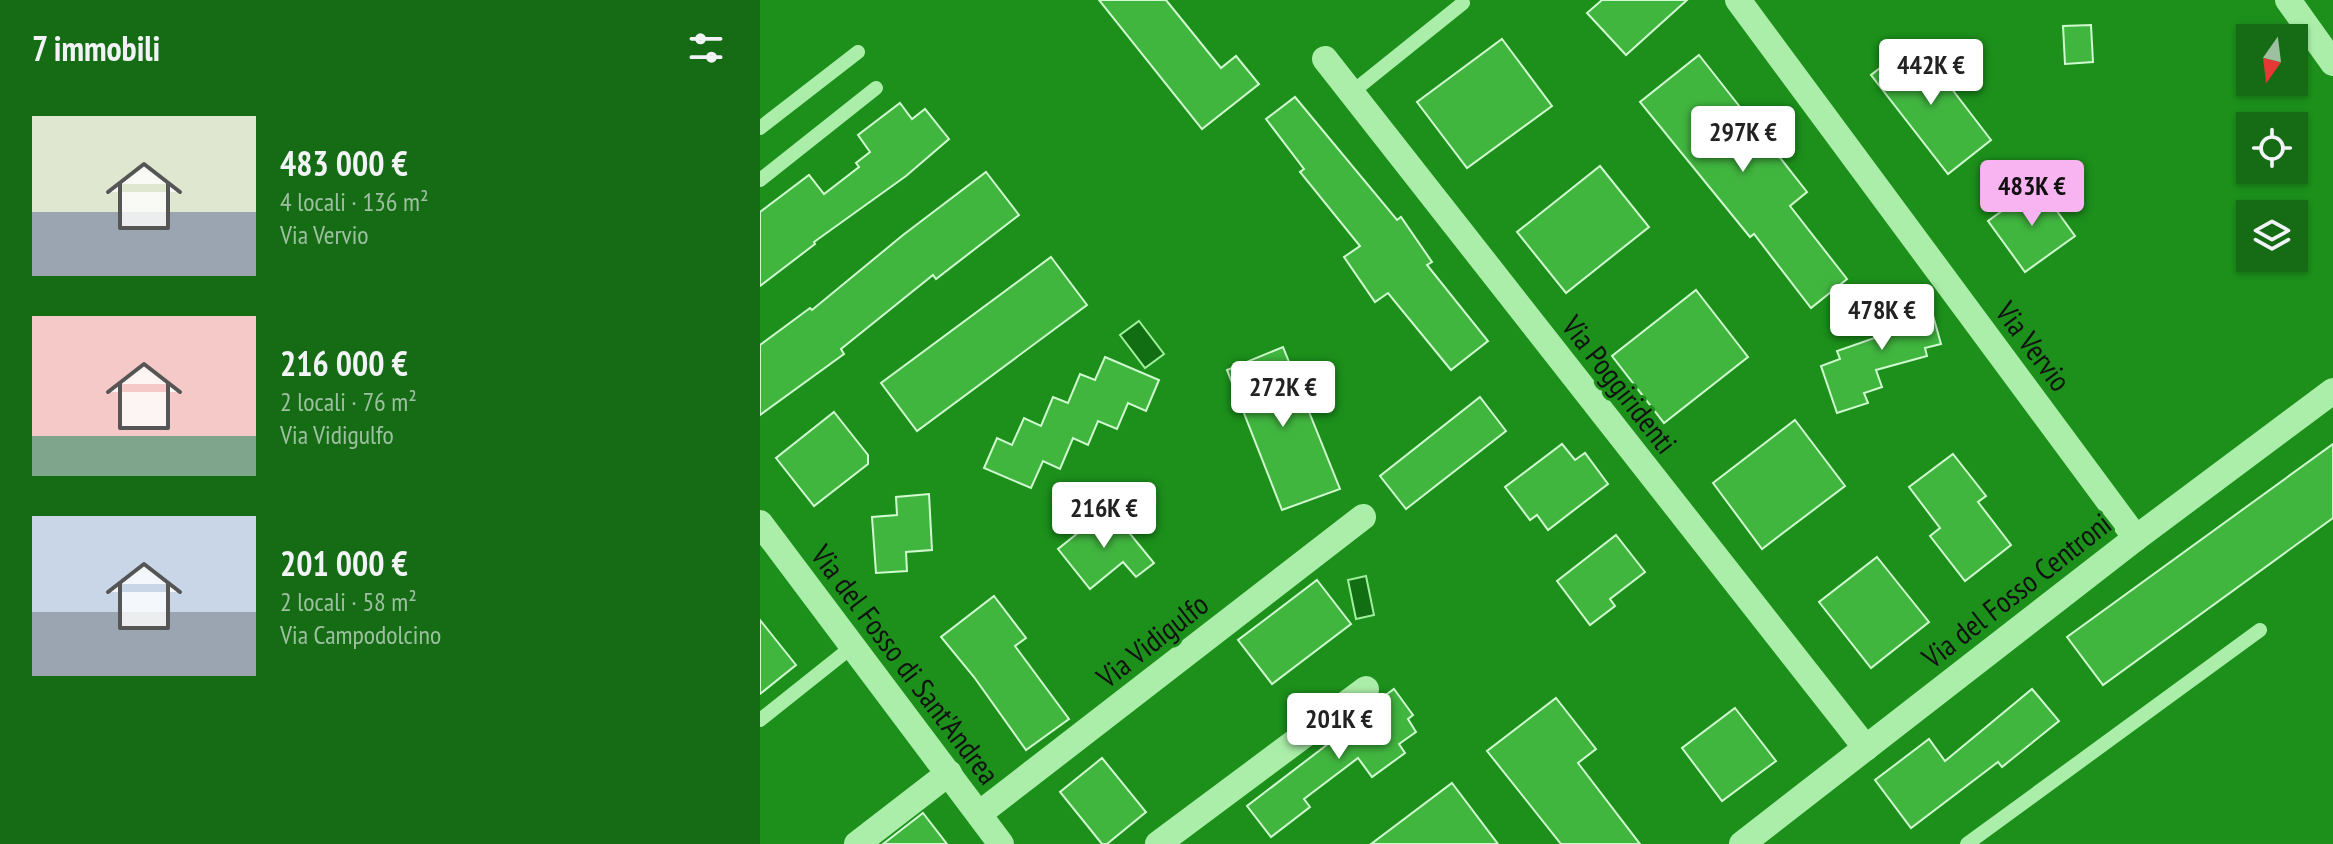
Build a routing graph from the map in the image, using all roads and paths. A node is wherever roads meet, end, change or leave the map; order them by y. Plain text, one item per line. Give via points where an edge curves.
1 (1738, 0) edge
2 (2288, 0) edge
3 (1463, 3) dead end
4 (858, 52) dead end
5 (1325, 59) dead end
6 (2333, 63) edge
7 (876, 88) dead end
8 (1351, 93) junction
9 (760, 128) edge
10 (760, 180) edge
11 (2333, 391) edge
12 (1363, 517) dead end
13 (760, 523) edge
14 (2136, 538) junction
15 (2260, 630) dead end
16 (853, 646) junction
17 (1366, 689) dead end
18 (760, 720) edge
19 (1866, 748) junction
20 (949, 773) junction
21 (979, 814) junction
22 (857, 844) edge
23 (1001, 844) edge
24 (1158, 844) edge
25 (1742, 844) edge
26 (1967, 844) edge

1 - 14 street, Via Vervio
2 - 6 street
3 - 8 lane
4 - 9 lane
5 - 8 street, Via Poggiridenti
7 - 10 lane
8 - 19 street, Via Poggiridenti
11 - 14 street, Via del Fosso Centroni
12 - 21 street, Via Vidigulfo
13 - 16 street, Via del Fosso di Sant'Andrea
14 - 19 street, Via del Fosso Centroni
15 - 26 lane
16 - 18 lane
16 - 20 street, Via del Fosso di Sant'Andrea
17 - 24 street
19 - 25 street, Via del Fosso Centroni
20 - 21 street, Via del Fosso di Sant'Andrea
20 - 22 street
21 - 23 street, Via del Fosso di Sant'Andrea

